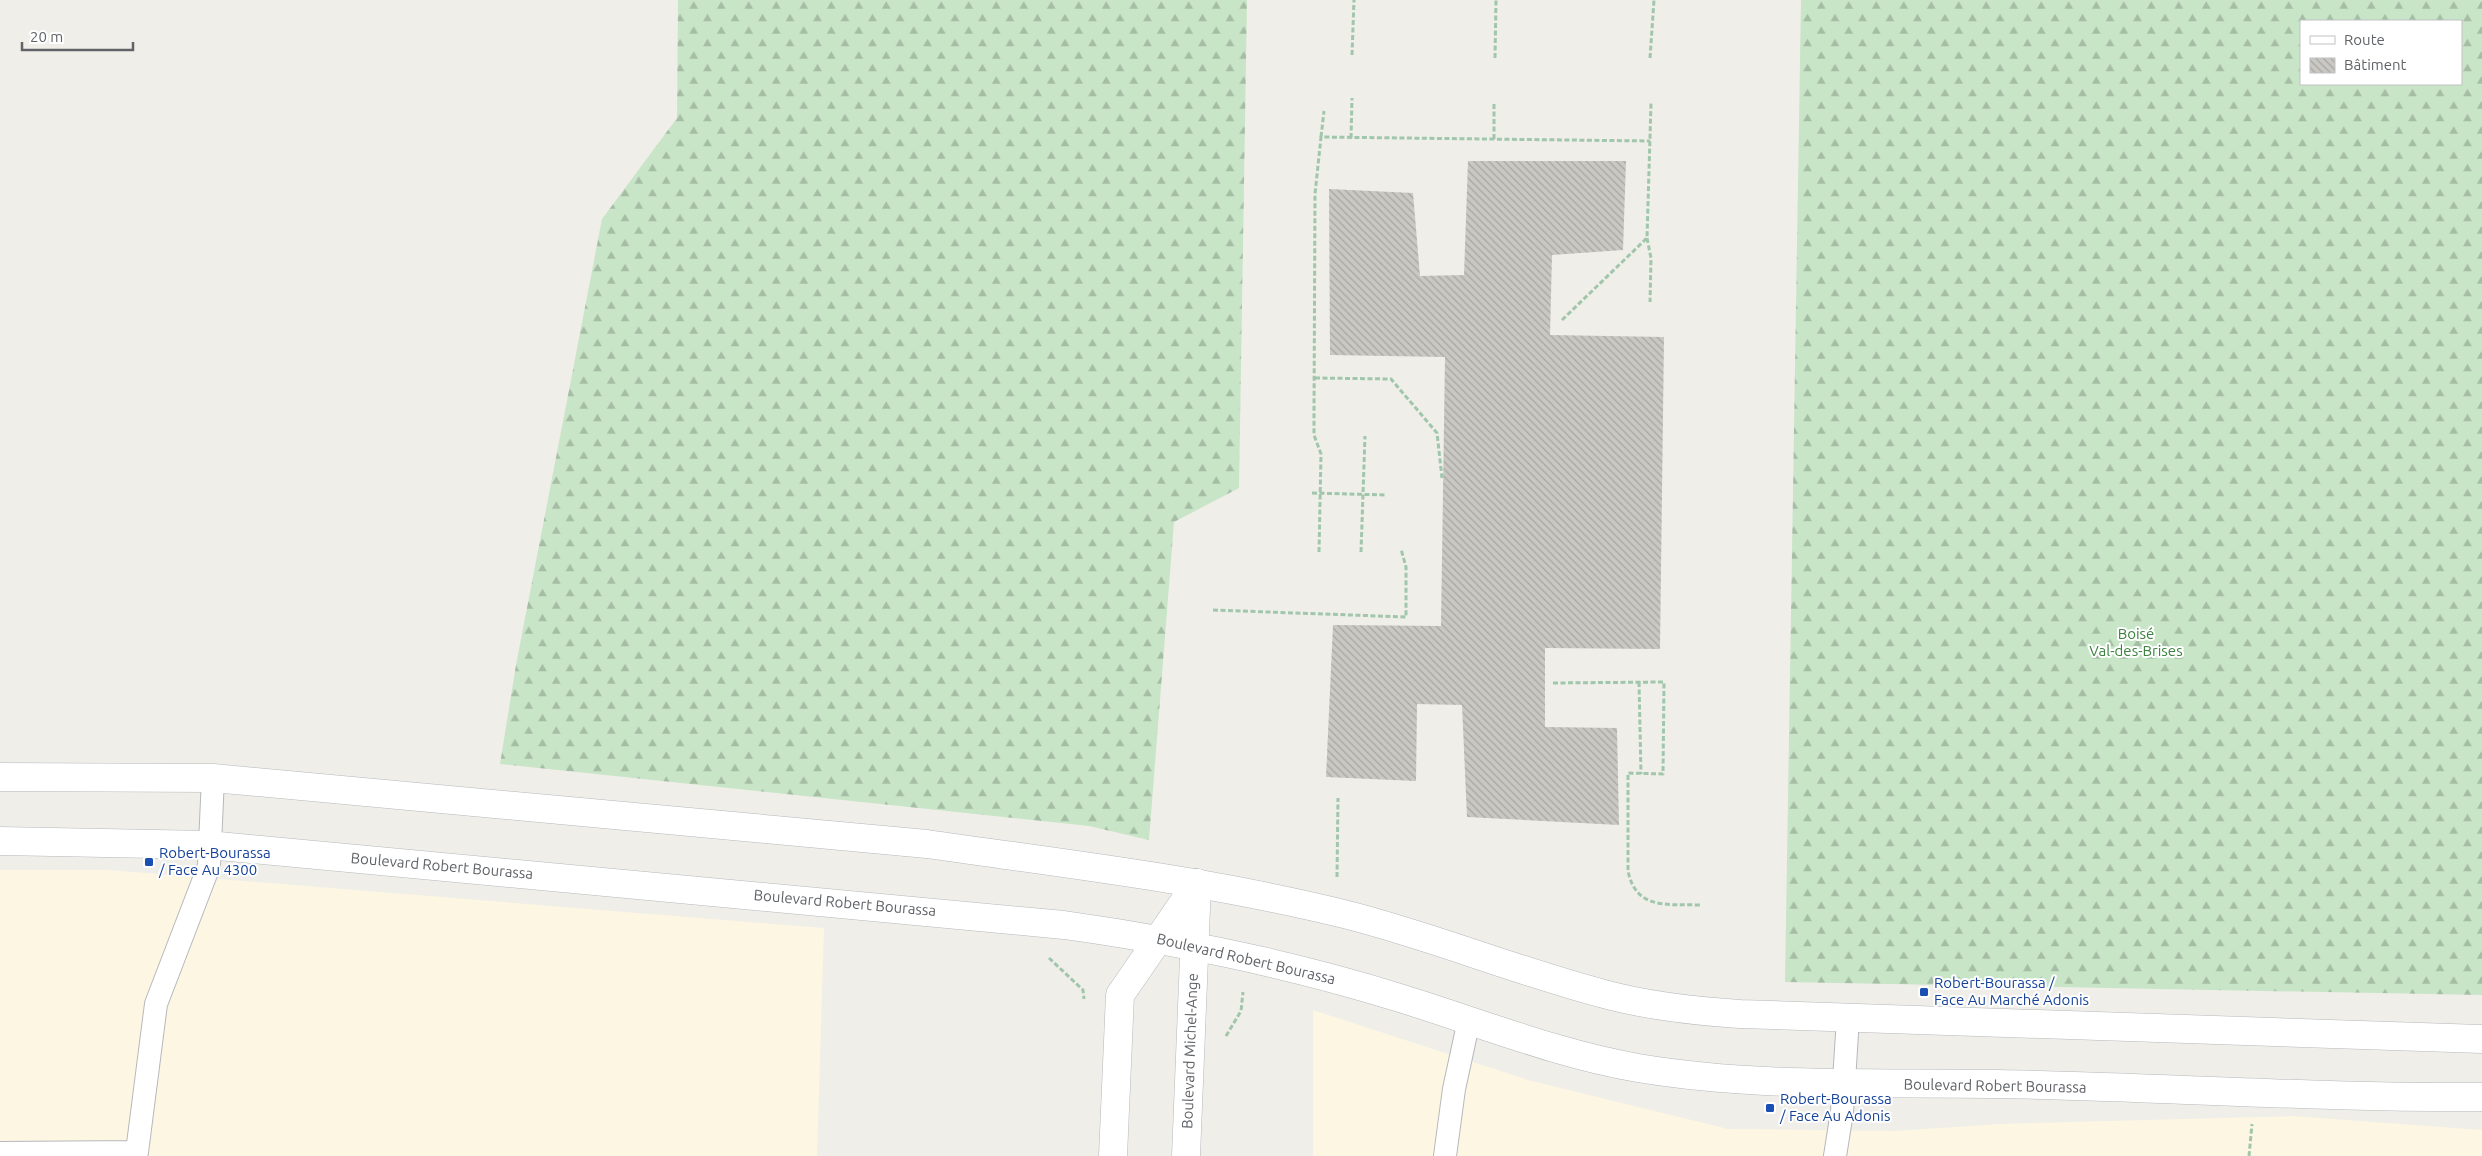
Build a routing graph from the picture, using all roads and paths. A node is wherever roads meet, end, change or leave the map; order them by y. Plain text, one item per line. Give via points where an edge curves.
1 (1354, 0) edge
2 (1496, 0) edge
3 (1654, 0) edge
4 (1352, 55) dead end
5 (1495, 58) dead end
6 (1650, 58) dead end
7 (1352, 98) dead end
8 (1494, 102) dead end
9 (1650, 103) dead end
10 (1324, 111) dead end
11 (1321, 137) junction
12 (1351, 138) junction
13 (1494, 139) junction
14 (1650, 141) junction
15 (1647, 238) junction
16 (1650, 302) dead end
17 (1562, 320) dead end
18 (1314, 378) junction
19 (1365, 436) dead end
20 (1442, 478) dead end
21 (1312, 493) dead end
22 (1321, 494) junction
23 (1364, 495) junction
24 (1386, 495) dead end
25 (1401, 549) dead end
26 (1318, 552) dead end
27 (1361, 552) dead end
28 (1213, 610) dead end
29 (1639, 682) junction
30 (1553, 683) dead end
31 (1641, 774) junction
32 (0, 777) edge
33 (213, 778) junction
34 (1338, 798) dead end
35 (0, 841) edge
36 (208, 845) junction
37 (1337, 879) dead end
38 (1197, 883) junction
39 (1700, 905) dead end
40 (1159, 939) junction
41 (1194, 946) junction
42 (1047, 956) dead end
43 (1083, 990) dead end
44 (1241, 1011) dead end
45 (1848, 1018) junction
46 (1470, 1020) junction
47 (1226, 1034) dead end
48 (2482, 1039) edge
49 (1844, 1083) junction
50 (2482, 1097) edge
51 (0, 1153) edge
52 (1113, 1156) edge
53 (1186, 1156) edge
54 (1445, 1156) edge
55 (1836, 1156) edge

1 - 4 path
2 - 5 path
3 - 6 path
7 - 12 path
8 - 13 path
9 - 14 path
10 - 11 path
11 - 12 path
11 - 18 path via 1316,194
12 - 13 path
13 - 14 path
14 - 15 path
15 - 16 path via 1651,258
15 - 17 path
18 - 20 path via 1391,379 1437,433
18 - 22 path via 1314,435 1321,454
19 - 23 path
21 - 22 path
22 - 23 path
22 - 26 path
23 - 24 path
23 - 27 path
25 - 28 path via 1406,567 1406,617
29 - 30 path
29 - 31 path
29 - 31 path via 1664,682 1663,774
31 - 39 path via 1628,773 1628,871 1631,883 1645,899
32 - 33 street
33 - 36 lane
33 - 38 street via 927,844
34 - 37 path
35 - 36 street, Boulevard Robert Bourassa
36 - 40 street, Boulevard Robert Bourassa via 1011,918
36 - 51 lane via 208,866 156,1004 137,1152
38 - 40 street
38 - 41 street, Boulevard Michel-Ange
38 - 45 street via 1345,914 1605,994 1692,1011
40 - 41 street, Boulevard Robert Bourassa
40 - 52 street via 1120,995
41 - 46 street, Boulevard Robert Bourassa via 1343,981
41 - 53 street, Boulevard Michel-Ange
42 - 43 path
44 - 47 path
45 - 48 street
45 - 49 lane
46 - 49 street, Boulevard Robert Bourassa via 1556,1049 1637,1068 1723,1079
46 - 54 lane via 1454,1089
49 - 50 street, Boulevard Robert Bourassa via 2000,1084 2368,1098
49 - 55 lane

